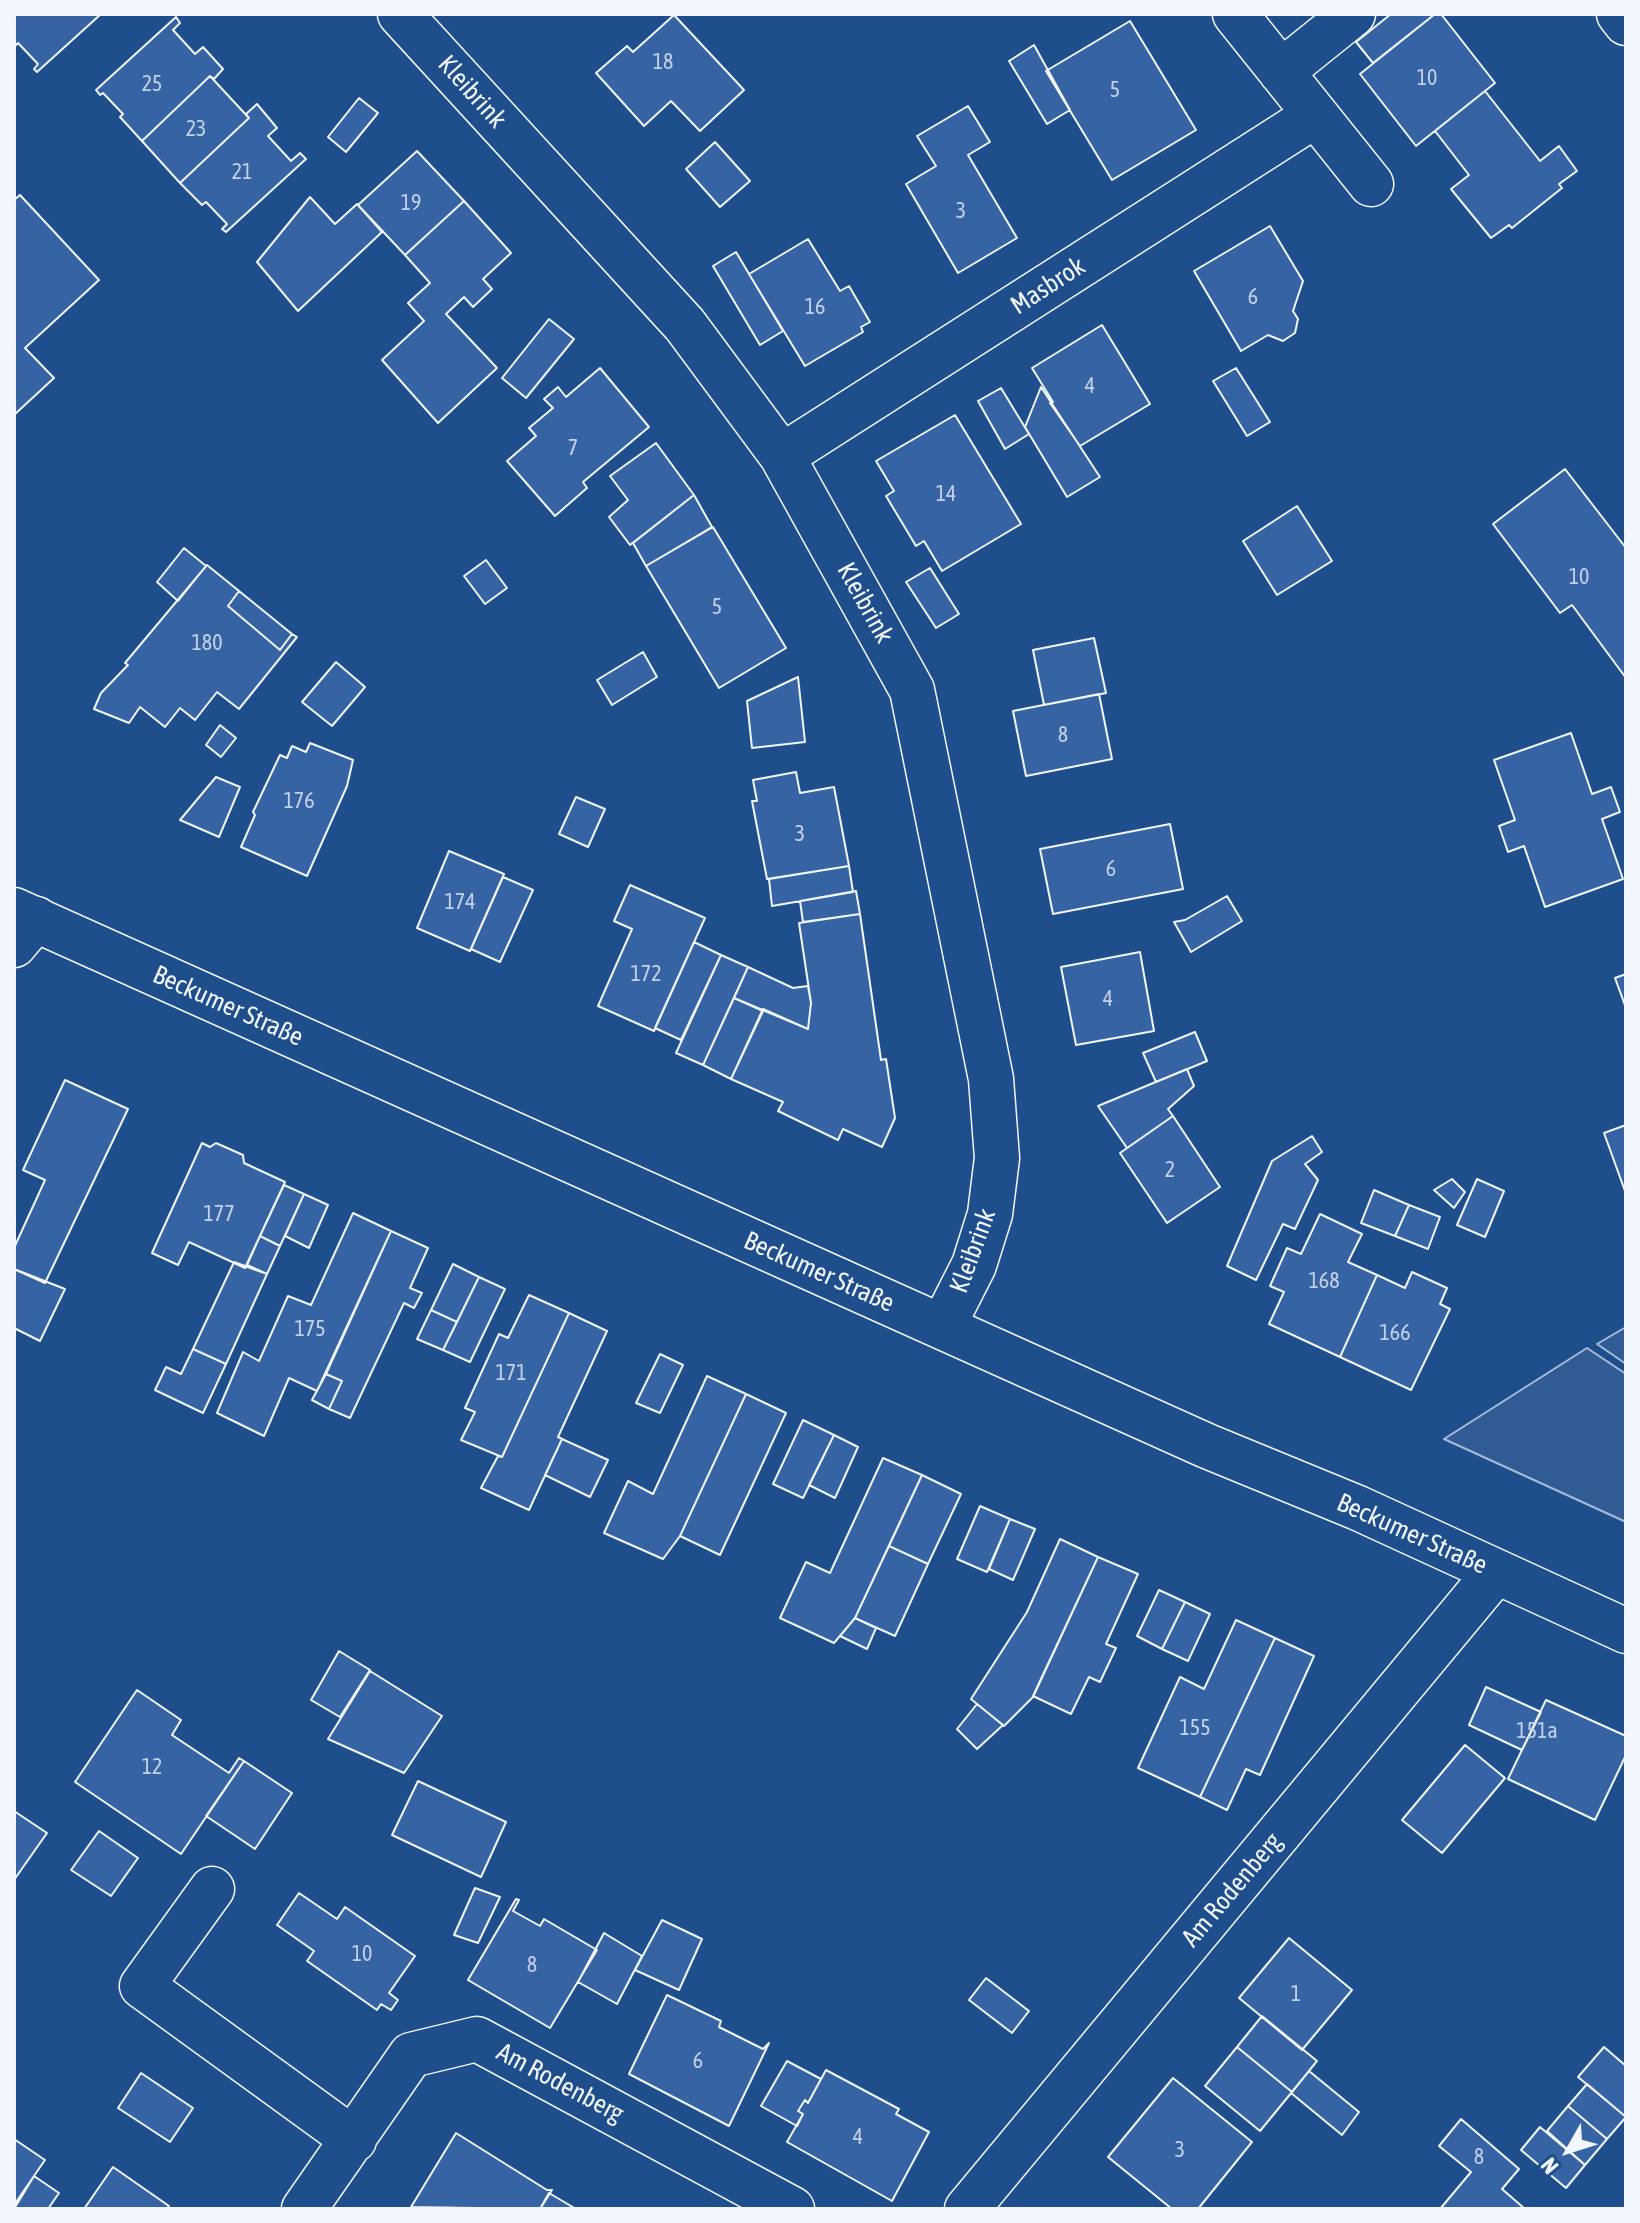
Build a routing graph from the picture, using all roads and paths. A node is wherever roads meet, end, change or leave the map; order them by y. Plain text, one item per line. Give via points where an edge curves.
1 (400, 14) edge
2 (1235, 14) edge
3 (1353, 14) edge
4 (1619, 14) edge
5 (1626, 23) edge
6 (1281, 72) junction
7 (1314, 116) junction
8 (1371, 184) dead end
9 (782, 456) junction
10 (21, 925) edge
11 (943, 1326) junction
12 (1496, 1572) junction
13 (1626, 1631) edge
14 (212, 1889) dead end
15 (354, 2140) junction
16 (304, 2209) edge
17 (792, 2209) edge
18 (967, 2209) edge

1 - 9 street, Kleibrink via 685,325
2 - 6 street
3 - 6 street
4 - 5 street
6 - 7 street
7 - 8 street
7 - 9 street, Masbrok
9 - 11 street, Kleibrink via 912,690 991,1079 997,1158 990,1214 974,1265
10 - 11 street, Beckumer Straße
11 - 12 street, Beckumer Straße
12 - 13 street, Beckumer Straße
12 - 18 street, Am Rodenberg
14 - 15 street via 142,1986
15 - 16 street, Am Rodenberg
15 - 17 street, Am Rodenberg via 411,2055 477,2039

